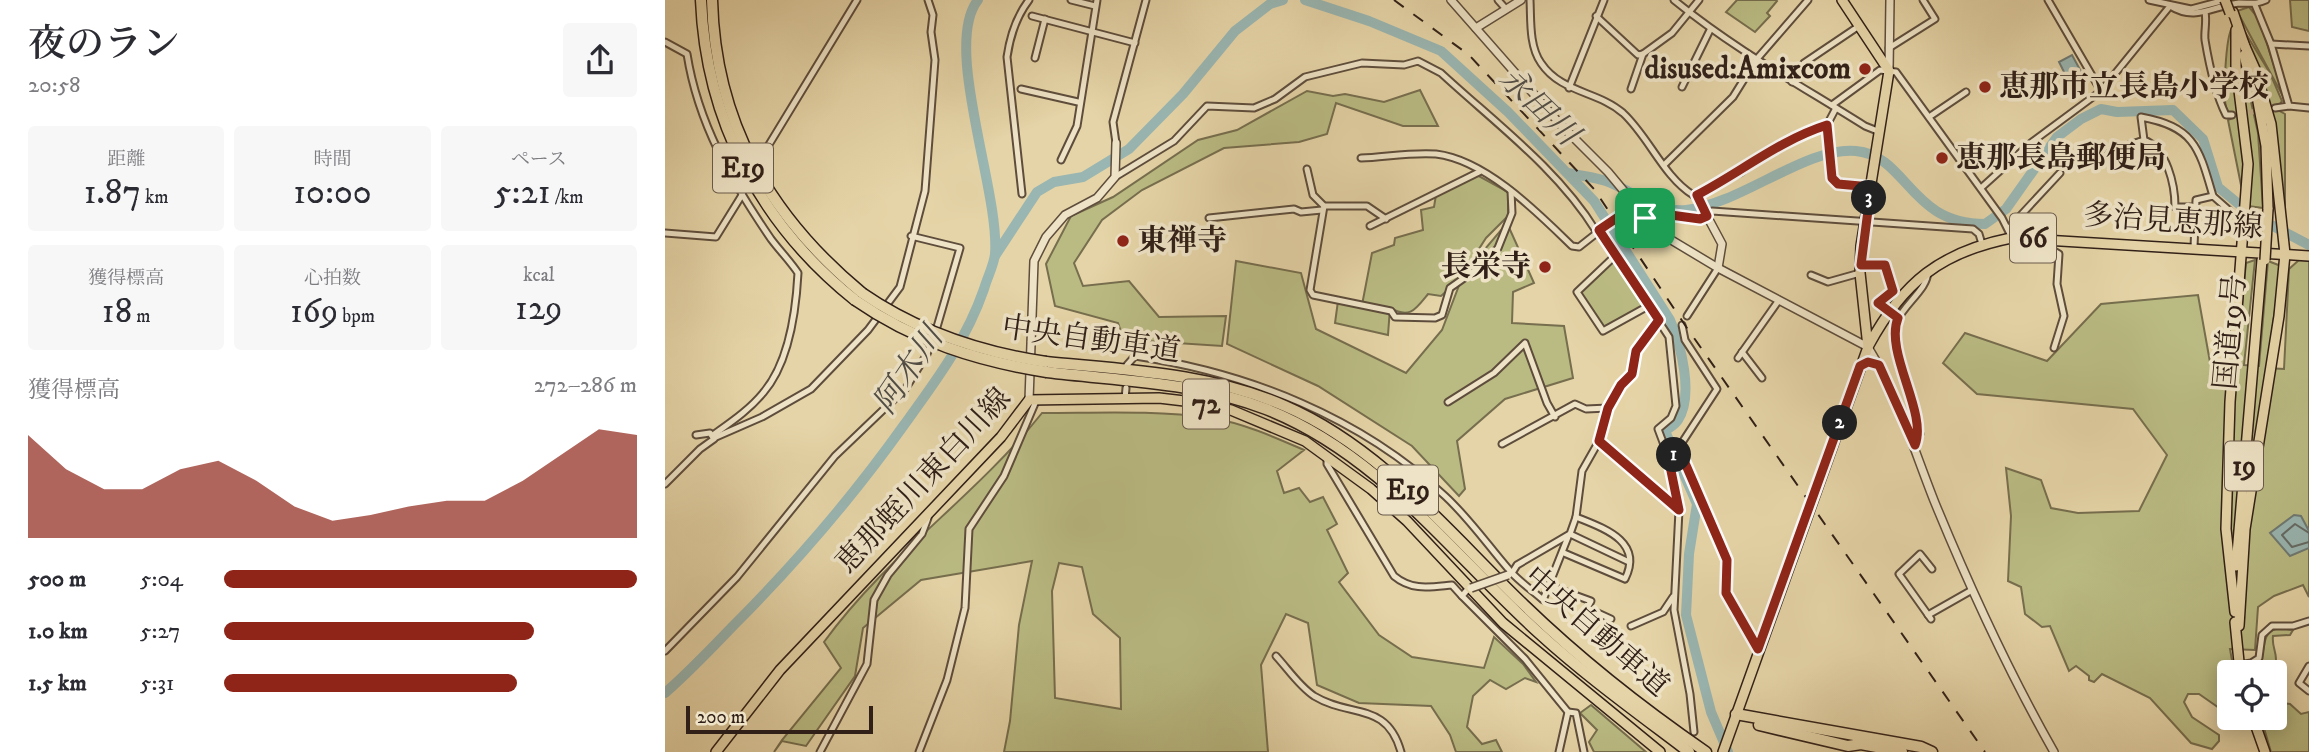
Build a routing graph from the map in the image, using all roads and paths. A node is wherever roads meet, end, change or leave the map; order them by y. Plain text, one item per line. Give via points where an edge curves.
1 (701, 0) edge
2 (712, 0) edge
3 (857, 0) edge
4 (928, 0) edge
5 (1030, 0) edge
6 (1071, 0) edge
7 (1146, 0) edge
8 (1451, 0) edge
9 (1498, 0) edge
10 (1521, 0) edge
11 (1530, 0) edge
12 (1604, 0) edge
13 (1674, 0) edge
14 (1699, 0) edge
15 (1808, 0) edge
16 (1842, 0) edge
17 (1890, 0) edge
18 (1923, 0) edge
19 (2048, 0) edge
20 (2149, 0) edge
21 (2227, 0) edge
22 (2266, 0) edge
23 (1096, 3) edge
24 (2255, 5) junction
25 (2170, 6) junction
26 (1506, 9) junction
27 (2205, 12) junction
28 (1689, 13) junction
29 (2232, 13) junction
30 (1032, 16) dead end
31 (1596, 16) junction
32 (1045, 19) junction
33 (1859, 26) junction
34 (1476, 28) junction
35 (1710, 30) junction
36 (2236, 30) junction
37 (1090, 31) junction
38 (665, 42) edge
39 (2243, 42) junction
40 (1135, 43) junction
41 (2271, 44) junction
42 (2309, 46) edge
43 (1889, 48) junction
44 (1643, 54) junction
45 (1035, 58) dead end
46 (1756, 61) junction
47 (1889, 71) junction
48 (1792, 82) junction
49 (1682, 87) dead end
50 (1569, 88) junction
51 (1021, 89) dead end
52 (1632, 89) dead end
53 (2101, 91) junction
54 (1966, 92) dead end
55 (1078, 102) junction
56 (2289, 106) junction
57 (1834, 107) junction
58 (2276, 108) tunnel mouth
59 (2309, 108) edge
60 (2232, 115) dead end
61 (1929, 117) junction
62 (1827, 125) junction
63 (1880, 132) junction
64 (2144, 140) junction
65 (1115, 143) joint
66 (2108, 152) dead end
67 (1361, 158) dead end
68 (1061, 160) dead end
69 (759, 161) dead end
70 (1665, 164) junction
71 (1307, 169) dead end
72 (1479, 172) junction
73 (1115, 173) junction
74 (2060, 173) dead end
75 (744, 184) dead end
76 (1871, 187) junction
77 (1981, 188) junction
78 (1511, 191) junction
79 (1022, 194) dead end
80 (741, 195) junction
81 (1698, 196) junction
82 (2213, 196) junction
83 (2196, 208) junction
84 (1323, 209) junction
85 (2267, 209) junction
86 (2229, 211) dead end
87 (1706, 214) junction
88 (1209, 218) dead end
89 (1645, 218) junction
90 (1386, 219) junction
91 (1865, 221) junction
92 (1370, 226) dead end
93 (1597, 231) junction
94 (665, 233) edge
95 (2010, 233) junction
96 (911, 236) junction
97 (1982, 244) junction
98 (2194, 247) junction
99 (2242, 250) junction
100 (2285, 254) junction
101 (1616, 255) junction
102 (2309, 256) edge
103 (2263, 260) junction
104 (1718, 268) junction
105 (1860, 269) junction
106 (1811, 275) dead end
107 (858, 296) junction
108 (1779, 300) junction
109 (1650, 305) junction
110 (1864, 309) junction
111 (1687, 316) dead end
112 (1893, 317) junction
113 (1659, 320) junction
114 (1668, 337) junction
115 (1868, 347) junction
116 (2054, 348) dead end
117 (1127, 365) dead end
118 (1879, 365) junction
119 (1860, 366) junction
120 (1047, 367) junction
121 (1762, 378) dead end
122 (1126, 388) dead end
123 (1033, 400) junction
124 (1125, 400) junction
125 (1448, 402) dead end
126 (1608, 408) junction
127 (1555, 417) junction
128 (696, 435) dead end
129 (714, 437) junction
130 (1599, 441) junction
131 (1502, 444) dead end
132 (1915, 445) junction
133 (1679, 449) junction
134 (1327, 455) junction
135 (1669, 461) junction
136 (665, 484) edge
137 (1679, 510) junction
138 (930, 512) junction
139 (1576, 517) junction
140 (1569, 536) junction
141 (1564, 553) junction
142 (1629, 562) junction
143 (1932, 569) dead end
144 (1510, 574) junction
145 (1550, 586) junction
146 (1972, 590) junction
147 (1467, 591) junction
148 (1675, 594) junction
149 (2235, 612) junction
150 (1611, 619) dead end
151 (2309, 621) edge
152 (1632, 626) dead end
153 (2239, 626) junction
154 (1758, 649) junction
155 (665, 650) edge
156 (1276, 656) dead end
157 (2240, 660) edge
158 (2241, 660) edge
159 (2255, 660) edge
160 (2309, 666) edge
161 (2309, 691) edge
162 (1568, 712) junction
163 (1736, 714) junction
164 (2256, 730) edge
165 (1694, 732) dead end
166 (1847, 746) junction
167 (1705, 749) edge
168 (1911, 750) edge
169 (716, 752) edge
170 (820, 752) edge
171 (919, 752) edge
172 (1401, 752) edge
173 (1559, 752) edge
174 (1584, 752) edge
175 (1660, 752) edge
176 (1689, 752) edge
177 (1716, 752) edge
178 (1723, 752) edge
179 (1863, 752) edge
180 (1932, 752) edge
181 (2054, 752) edge
182 (2263, 752) edge

1 - 107 highway, 中央自動車道 / E19 via 712,86 745,172 792,240 829,279
2 - 107 highway, 中央自動車道 / E19 via 722,81 752,163 796,230
3 - 69 street
4 - 96 street via 935,60 925,191
5 - 79 street via 1010,37 1007,57
6 - 23 street
7 - 40 street
8 - 34 street
9 - 26 street
10 - 26 street
11 - 50 street via 1541,63
12 - 31 street
13 - 28 street
14 - 28 street
15 - 46 street
16 - 33 main road
17 - 43 street
18 - 43 street via 1935,19
19 - 53 street
20 - 25 street
21 - 25 street via 2192,9
21 - 29 main road, 国道19号 / 19, bridge
22 - 24 street
23 - 37 street
24 - 27 street via 2240,3
24 - 41 street
25 - 27 street via 2187,14
25 - 53 street
26 - 34 street
27 - 60 street via 2213,76 2226,115
28 - 35 street
28 - 44 street
29 - 36 main road, 国道19号 / 19
29 - 39 main road, 国道19号 / 19
30 - 32 street
31 - 44 street via 1638,55
31 - 50 street
32 - 37 street
32 - 45 street
33 - 47 main road
33 - 48 street via 1804,62
34 - 89 street
35 - 46 street
35 - 49 street
36 - 85 main road, 国道19号 / 19 via 2257,108
36 - 99 main road via 2247,143
37 - 40 street
37 - 55 street
38 - 80 street via 687,54 706,126
39 - 85 main road, 国道19号 / 19 via 2263,121
39 - 100 main road via 2271,124
40 - 65 street via 1113,122
41 - 42 street
41 - 56 street
43 - 47 street
44 - 52 street
46 - 48 street
46 - 70 street via 1733,97
47 - 57 street via 1880,70
47 - 61 street via 1896,72
47 - 63 main road
48 - 57 street
50 - 70 street via 1622,112
51 - 55 street
53 - 77 street via 2032,142
54 - 61 street
55 - 68 street via 1077,126
56 - 58 street
56 - 59 street
57 - 62 street
57 - 63 street
61 - 77 street
62 - 76 street via 1832,178 1838,184
62 - 81 street via 1779,145
63 - 76 main road
64 - 66 street
64 - 82 street via 2141,117 2180,129 2200,151
64 - 83 street via 2157,150 2171,176 2175,207
65 - 73 street
67 - 72 street via 1437,154
70 - 81 street via 1686,190
71 - 84 street via 1313,195
72 - 78 street
72 - 90 street
73 - 93 street via 1174,141 1207,106 1254,108 1305,77 1362,63 1418,61 1441,73 1559,182
73 - 123 street via 1097,198 1065,215 1034,261
74 - 95 street
75 - 80 street
76 - 91 main road
77 - 95 street
78 - 84 street via 1512,213 1498,248 1450,288 1442,315 1434,318 1395,317 1391,311 1313,295 1310,290
78 - 93 street via 1572,246 1579,247
80 - 94 street via 716,237
80 - 129 street via 798,273 797,290 774,376 749,408
81 - 87 street
82 - 83 street via 2196,200
82 - 86 street
83 - 98 street
84 - 88 street
84 - 90 street via 1367,205
85 - 103 main road, 国道19号 / 19, bridge
87 - 89 street via 1700,219 1656,213
87 - 91 street
87 - 104 street via 1722,244
89 - 93 street via 1636,223 1624,213
89 - 104 street via 1665,237
90 - 92 street
91 - 97 street via 1973,229
91 - 105 main road
93 - 101 street
95 - 97 main road, 多治見恵那線 / 66
95 - 98 main road, 多治見恵那線 / 66
95 - 116 street via 2019,252 2052,250 2059,254 2057,284 2064,316
96 - 129 street via 900,287 818,384 762,417
96 - 155 street via 960,248 937,327 913,377 835,456 737,577
97 - 112 main road, 多治見恵那線 / 66 via 1916,280
98 - 99 main road, 多治見恵那線 / 66
99 - 100 main road, 多治見恵那線 / 66
99 - 149 main road via 2229,402 2226,529
100 - 102 main road, 多治見恵那線 / 66
100 - 153 main road via 2245,529
101 - 109 street
101 - 109 street via 1577,292 1603,331
103 - 149 main road, 国道19号 / 19
103 - 153 main road, 国道19号 / 19 via 2241,537
104 - 108 street
104 - 111 street
105 - 106 street via 1828,282
105 - 110 main road
105 - 112 street, bridge via 1882,263 1888,268 1893,291 1879,300 1880,307
107 - 120 highway, 中央自動車道 / E19, bridge via 897,327 944,348 987,361
108 - 115 street
108 - 121 street via 1740,355
109 - 113 street
110 - 112 main road via 1875,317
110 - 115 main road
112 - 115 main road, 多治見恵那線 / 66
112 - 132 street via 1920,434
113 - 114 street
113 - 126 street via 1636,351 1632,374
114 - 133 street via 1682,327 1691,351 1717,389
114 - 135 street via 1676,405 1671,418 1658,429
115 - 118 street
115 - 119 main road, 多治見恵那線
117 - 144 street via 1135,356 1164,360 1221,373 1300,401 1397,458 1445,496 1494,548
118 - 119 main road via 1868,362
118 - 132 street
119 - 154 main road, 多治見恵那線
120 - 167 highway, 中央自動車道 / E19 via 1170,374 1226,386 1278,403 1326,428 1399,482 1563,641
120 - 176 highway, 中央自動車道 / E19 via 1223,395 1275,412 1321,436 1401,496 1567,658
122 - 124 street
123 - 124 main road, 恵那蛭川東白川線 / 72
123 - 138 main road, 恵那蛭川東白川線
123 - 171 street via 1004,476 969,529 965,608 947,680
124 - 134 main road, 恵那蛭川東白川線 / 72 via 1159,398 1231,410 1271,424
125 - 127 street via 1494,373 1525,344
126 - 127 street via 1586,409 1575,404
126 - 130 street
127 - 131 street
128 - 129 street
129 - 136 street
130 - 137 street
130 - 139 street via 1582,471
132 - 146 street
133 - 135 street
133 - 154 street via 1727,560 1726,593
134 - 147 main road, 恵那蛭川東白川線 / 72 via 1406,521
134 - 147 street via 1327,464 1394,576 1404,585 1418,588 1452,586
135 - 137 street
137 - 148 street
138 - 169 main road, 恵那蛭川東白川線 via 780,670
138 - 170 street via 922,534 874,600 867,664
139 - 140 street
139 - 142 street via 1618,534 1626,544
140 - 141 street
140 - 142 street
140 - 144 street via 1517,565
141 - 142 street via 1625,579
141 - 145 street
143 - 146 street via 1920,555 1899,574 1930,617
144 - 145 street via 1543,600
144 - 147 street, bridge
145 - 150 street via 1591,601 1587,608
146 - 181 street via 1998,651
147 - 162 street
147 - 175 main road, 恵那蛭川東白川線 / 72
148 - 152 street via 1663,612
148 - 165 street
149 - 157 main road, 国道19号 / 19
151 - 159 street via 2272,626 2262,635
153 - 158 main road, 国道19号 / 19
154 - 163 main road, 多治見恵那線
156 - 172 street via 1315,697 1387,723
160 - 161 street via 2299,683
162 - 173 street
162 - 174 street via 1576,713
163 - 166 highway via 1778,732
163 - 168 highway
163 - 178 main road, 多治見恵那線
164 - 182 main road
166 - 168 highway
166 - 179 highway
167 - 177 highway, 中央自動車道
168 - 180 highway

